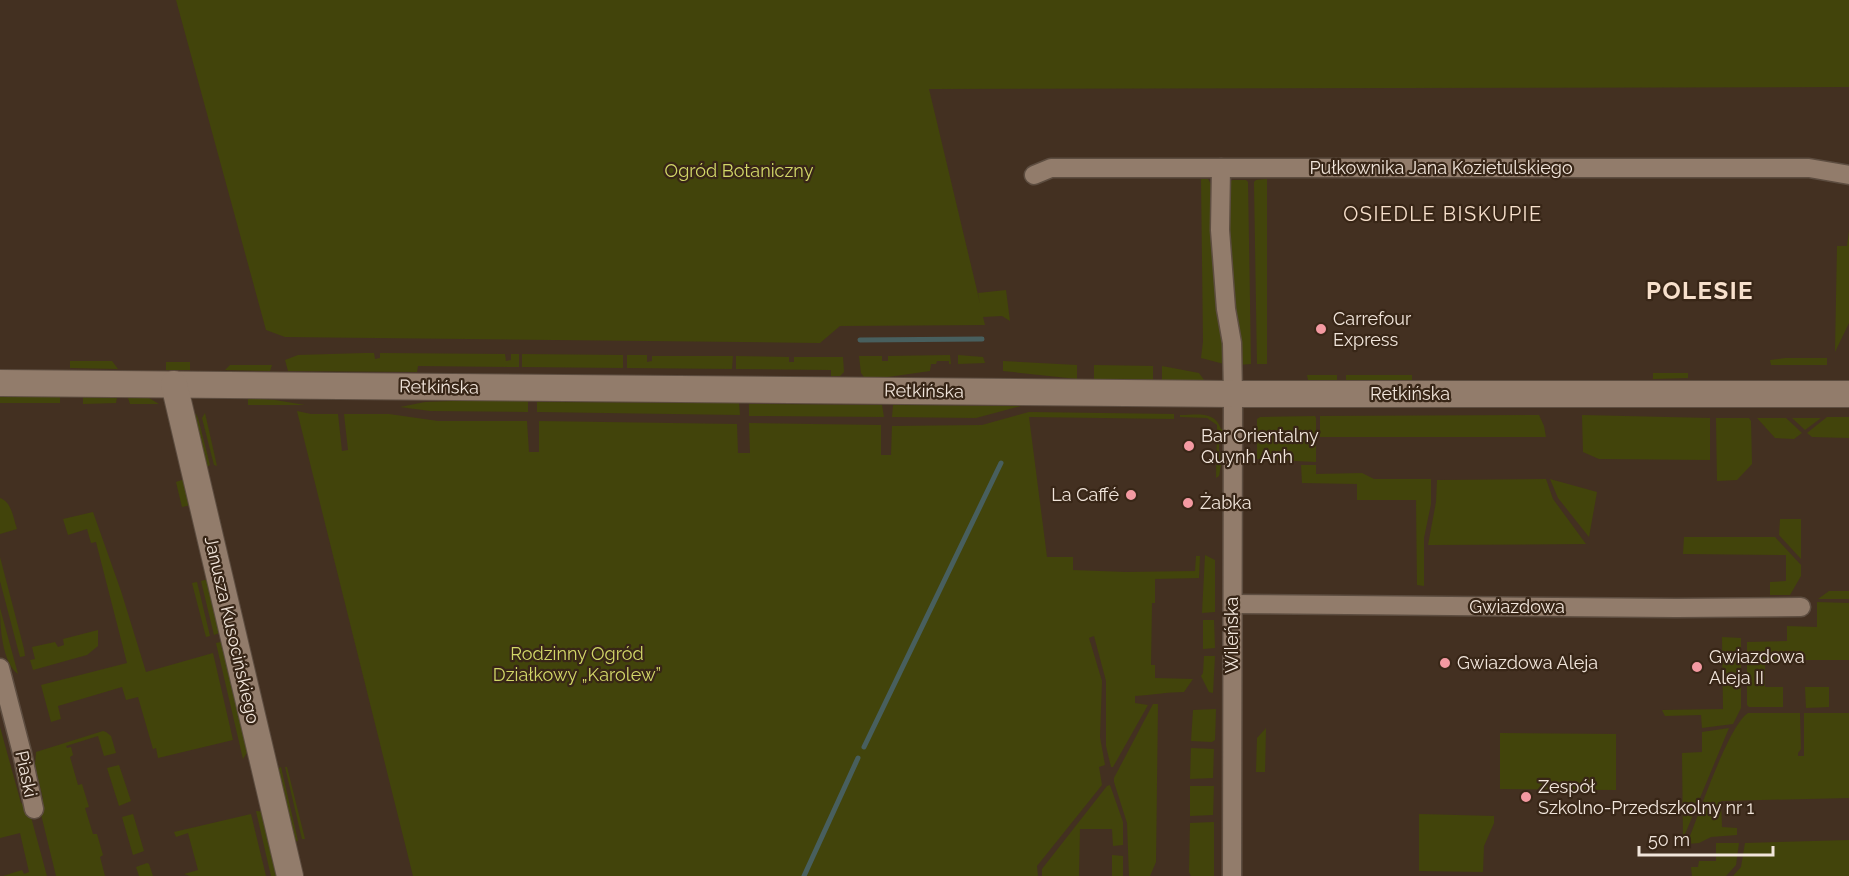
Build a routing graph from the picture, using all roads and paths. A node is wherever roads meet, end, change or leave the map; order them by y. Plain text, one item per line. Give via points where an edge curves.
1 (1221, 168) junction
2 (1849, 175) edge
3 (1034, 176) dead end
4 (0, 383) edge
5 (174, 384) junction
6 (1233, 394) junction
7 (1849, 394) edge
8 (1233, 604) junction
9 (1801, 607) dead end
10 (0, 668) edge
11 (34, 809) dead end
12 (290, 876) edge
13 (1232, 876) edge

1 - 2 street, Pułkownika Jana Kozietulskiego via 1809,168
1 - 3 street, Pułkownika Jana Kozietulskiego via 1051,168
1 - 6 street, Wileńska via 1220,230 1232,343
4 - 5 street, Retkińska
5 - 6 street, Retkińska
5 - 12 street, Janusza Kusocińskiego
6 - 7 street, Retkińska
6 - 8 street, Wileńska
8 - 9 street, Gwiazdowa
8 - 13 street, Wileńska
10 - 11 street, Piaski

